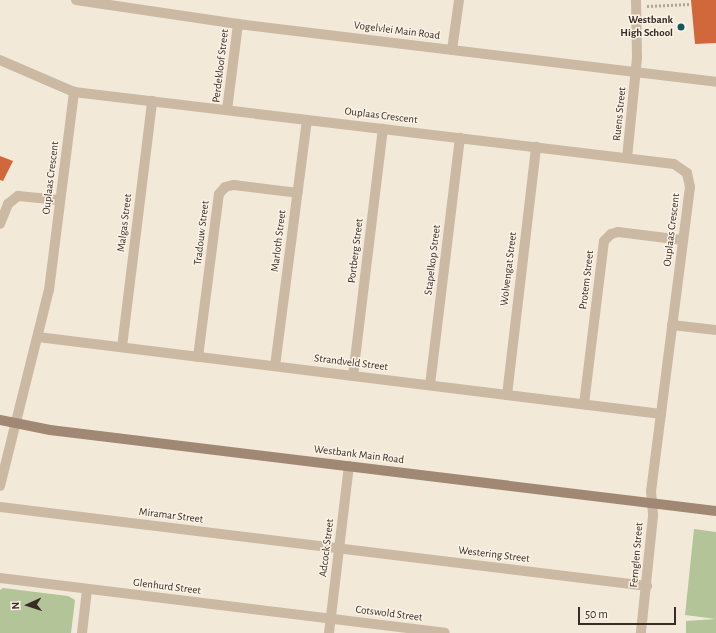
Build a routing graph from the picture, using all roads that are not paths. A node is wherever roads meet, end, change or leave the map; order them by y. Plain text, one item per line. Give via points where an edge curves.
1 (76, 0) edge
2 (459, 0) edge
3 (88, 2) edge
4 (636, 3) edge
5 (238, 24) junction
6 (452, 50) junction
7 (0, 60) edge
8 (636, 72) junction
9 (716, 82) edge
10 (74, 92) junction
11 (152, 101) junction
12 (227, 110) junction
13 (307, 120) junction
14 (383, 128) junction
15 (460, 138) junction
16 (536, 147) junction
17 (627, 158) junction
18 (298, 193) junction
19 (60, 200) junction
20 (0, 224) edge
21 (683, 240) junction
22 (672, 325) junction
23 (716, 330) edge
24 (38, 337) junction
25 (122, 347) junction
26 (198, 357) junction
27 (276, 366) junction
28 (353, 376) junction
29 (430, 385) junction
30 (507, 394) junction
31 (584, 404) junction
32 (661, 414) junction
33 (0, 420) edge
34 (16, 424) junction
35 (349, 466) junction
36 (0, 486) edge
37 (653, 503) junction
38 (0, 507) edge
39 (716, 511) edge
40 (339, 548) junction
41 (0, 578) edge
42 (647, 586) junction
43 (87, 590) junction
44 (330, 619) junction
45 (82, 633) edge
46 (329, 633) edge
47 (446, 633) edge
48 (641, 633) edge

1 - 3 street, Vogelvlei Main Road
2 - 6 street
3 - 5 street, Vogelvlei Main Road
4 - 8 street, Ruens Street
5 - 6 street, Vogelvlei Main Road
5 - 12 street, Perdekloof Street
6 - 8 street, Vogelvlei Main Road
7 - 10 street
8 - 9 street, Vogelvlei Main Road
8 - 17 street, Ruens Street
10 - 11 street, Ouplaas Crescent
10 - 19 street, Ouplaas Crescent
11 - 12 street, Ouplaas Crescent
11 - 25 street, Malgas Street
12 - 13 street, Ouplaas Crescent
13 - 14 street, Ouplaas Crescent
13 - 18 street, Marloth Street
14 - 15 street, Ouplaas Crescent
14 - 28 street, Portberg Street
15 - 16 street, Ouplaas Crescent
15 - 29 street, Stapelkop Street
16 - 17 street, Ouplaas Crescent
16 - 30 street, Wolvengat Street
17 - 21 street, Ouplaas Crescent via 674,164 686,173 690,187
18 - 26 street, Tradouw Street via 234,185 225,187 219,194
18 - 27 street, Marloth Street
19 - 20 street via 18,196 8,204
19 - 24 street, Ouplaas Crescent via 49,290
21 - 22 street, Ouplaas Crescent
21 - 31 street, Protem Street via 618,232 604,240
22 - 23 street
22 - 32 street, Ouplaas Crescent
24 - 25 street, Strandveld Street
24 - 34 street, Ouplaas Crescent
25 - 26 street, Strandveld Street
26 - 27 street, Strandveld Street
27 - 28 street, Strandveld Street
28 - 29 street, Strandveld Street
29 - 30 street, Strandveld Street
30 - 31 street, Strandveld Street
31 - 32 street, Strandveld Street
32 - 37 street, Ouplaas Crescent via 651,491
33 - 34 street, Westbank Main Road
34 - 35 street, Westbank Main Road
34 - 36 street, Ouplaas Crescent
35 - 37 street, Westbank Main Road
35 - 40 street, Adcock Street
37 - 39 street, Westbank Main Road
37 - 42 street, Fernglen Street
38 - 40 street, Miramar Street
40 - 42 street, Westering Street
40 - 44 street, Adcock Street
41 - 43 street, Glenhurd Street
42 - 48 street, Fernglen Street
43 - 44 street, Glenhurd Street
43 - 45 street
44 - 46 street, Adcock Street
44 - 47 street, Cotswold Street

